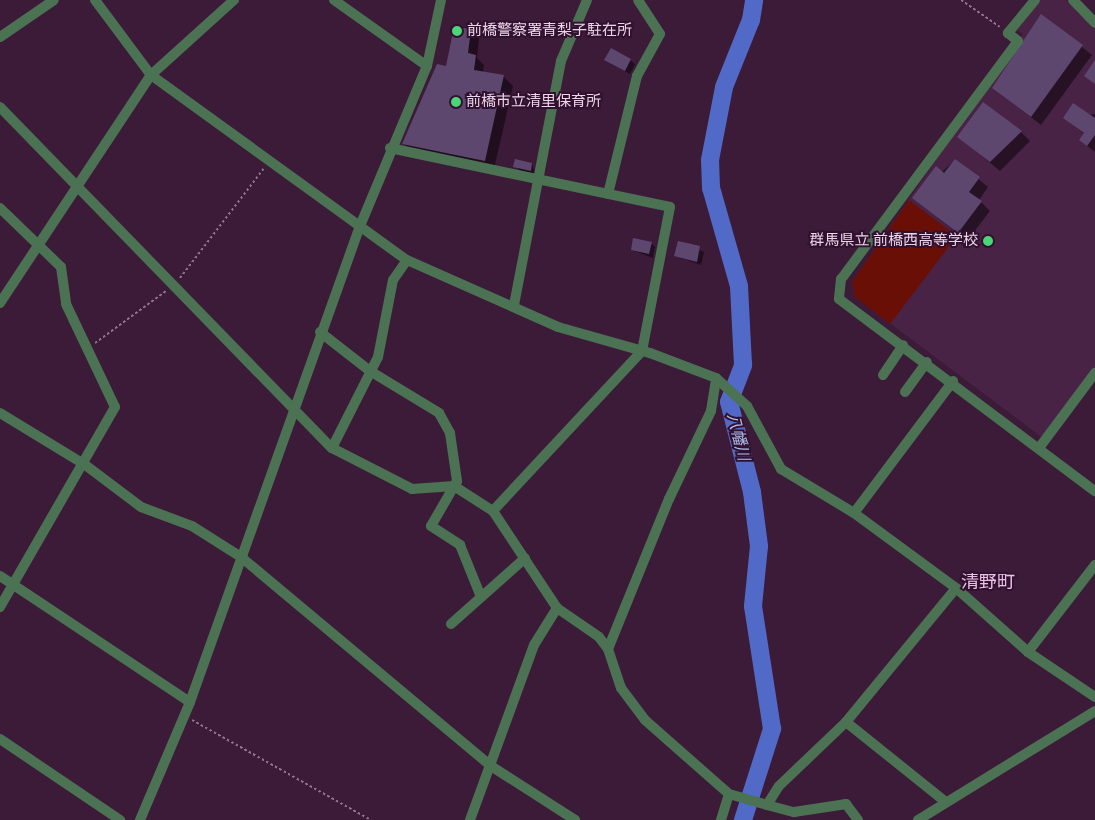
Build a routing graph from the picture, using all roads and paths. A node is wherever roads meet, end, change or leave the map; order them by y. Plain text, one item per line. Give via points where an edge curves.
1 (54, 0) edge
2 (95, 0) edge
3 (234, 0) edge
4 (334, 0) edge
5 (441, 0) edge
6 (587, 0) edge
7 (638, 0) edge
8 (962, 0) edge
9 (1035, 0) edge
10 (1073, 0) edge
11 (1095, 23) edge
12 (1008, 33) junction
13 (0, 37) edge
14 (427, 66) junction
15 (151, 75) junction
16 (0, 107) edge
17 (390, 148) junction
18 (270, 161) junction
19 (537, 180) junction
20 (77, 186) junction
21 (608, 194) junction
22 (0, 208) edge
23 (360, 226) junction
24 (39, 242) junction
25 (406, 260) junction
26 (175, 286) junction
27 (0, 303) edge
28 (514, 305) junction
29 (320, 332) junction
30 (903, 344) junction
31 (87, 349) junction
32 (642, 351) junction
33 (927, 362) junction
34 (370, 370) junction
35 (1095, 373) edge
36 (883, 375) dead end
37 (716, 378) junction
38 (953, 381) junction
39 (904, 392) dead end
40 (293, 408) junction
41 (0, 413) edge
42 (332, 448) junction
43 (1039, 448) junction
44 (84, 464) junction
45 (454, 486) junction
46 (1095, 491) edge
47 (493, 511) junction
48 (854, 513) junction
49 (241, 557) junction
50 (525, 558) junction
51 (1095, 564) edge
52 (0, 576) edge
53 (12, 584) junction
54 (956, 588) junction
55 (481, 597) junction
56 (0, 607) edge
57 (557, 608) junction
58 (451, 624) dead end
59 (608, 649) junction
60 (1028, 652) junction
61 (1095, 697) edge
62 (190, 702) junction
63 (1095, 711) edge
64 (184, 715) junction
65 (846, 722) junction
66 (0, 739) edge
67 (491, 766) junction
68 (729, 794) junction
69 (946, 802) junction
70 (763, 804) junction
71 (120, 820) edge
72 (140, 820) edge
73 (371, 820) edge
74 (470, 820) edge
75 (575, 820) edge
76 (722, 820) edge
77 (858, 820) edge
78 (918, 820) edge

1 - 13 street
2 - 15 street
3 - 15 street
4 - 14 street
5 - 14 street
6 - 19 street via 561,61
7 - 21 street via 660,34 637,76
8 - 12 path
9 - 12 street
10 - 11 street
12 - 30 street via 1018,41 841,279 840,299
14 - 17 street
15 - 18 street
15 - 20 street
16 - 20 street
17 - 19 street
17 - 23 street
18 - 23 street
18 - 26 path
19 - 21 street
19 - 28 street
20 - 24 street
20 - 26 street
21 - 32 street via 670,207
22 - 24 street
23 - 25 street
23 - 29 street
24 - 27 street
24 - 31 street via 61,268 66,304
25 - 28 street
25 - 34 street via 393,280 384,335
26 - 31 path
26 - 40 street
28 - 32 street via 558,327
29 - 34 street
29 - 40 street
30 - 33 street
30 - 36 street
31 - 44 street via 115,406
32 - 37 street
32 - 47 street
33 - 38 street
33 - 39 street
34 - 42 street
34 - 45 street via 439,413 450,434 456,461
35 - 43 street
37 - 48 street via 747,406 781,468
37 - 59 street via 711,411 669,499
38 - 43 street
38 - 48 street
40 - 42 street
40 - 49 street
41 - 44 street
42 - 45 street via 412,489
43 - 46 street
44 - 49 street via 141,507 192,526
44 - 53 street
45 - 47 street
45 - 55 street via 431,526 460,545
47 - 50 street
48 - 54 street
49 - 62 street
49 - 67 street
50 - 55 street
50 - 57 street
51 - 60 street
52 - 53 street
53 - 56 street
53 - 62 street
54 - 60 street
54 - 65 street
55 - 58 street
57 - 59 street via 599,638
57 - 67 street via 534,644
59 - 68 street via 620,688 645,720
60 - 61 street
62 - 64 street
63 - 69 street
64 - 72 street
64 - 73 path
65 - 69 street
65 - 70 street
66 - 71 street
67 - 74 street
67 - 75 street
68 - 70 street
68 - 76 street
69 - 78 street
70 - 77 street via 794,812 846,804

